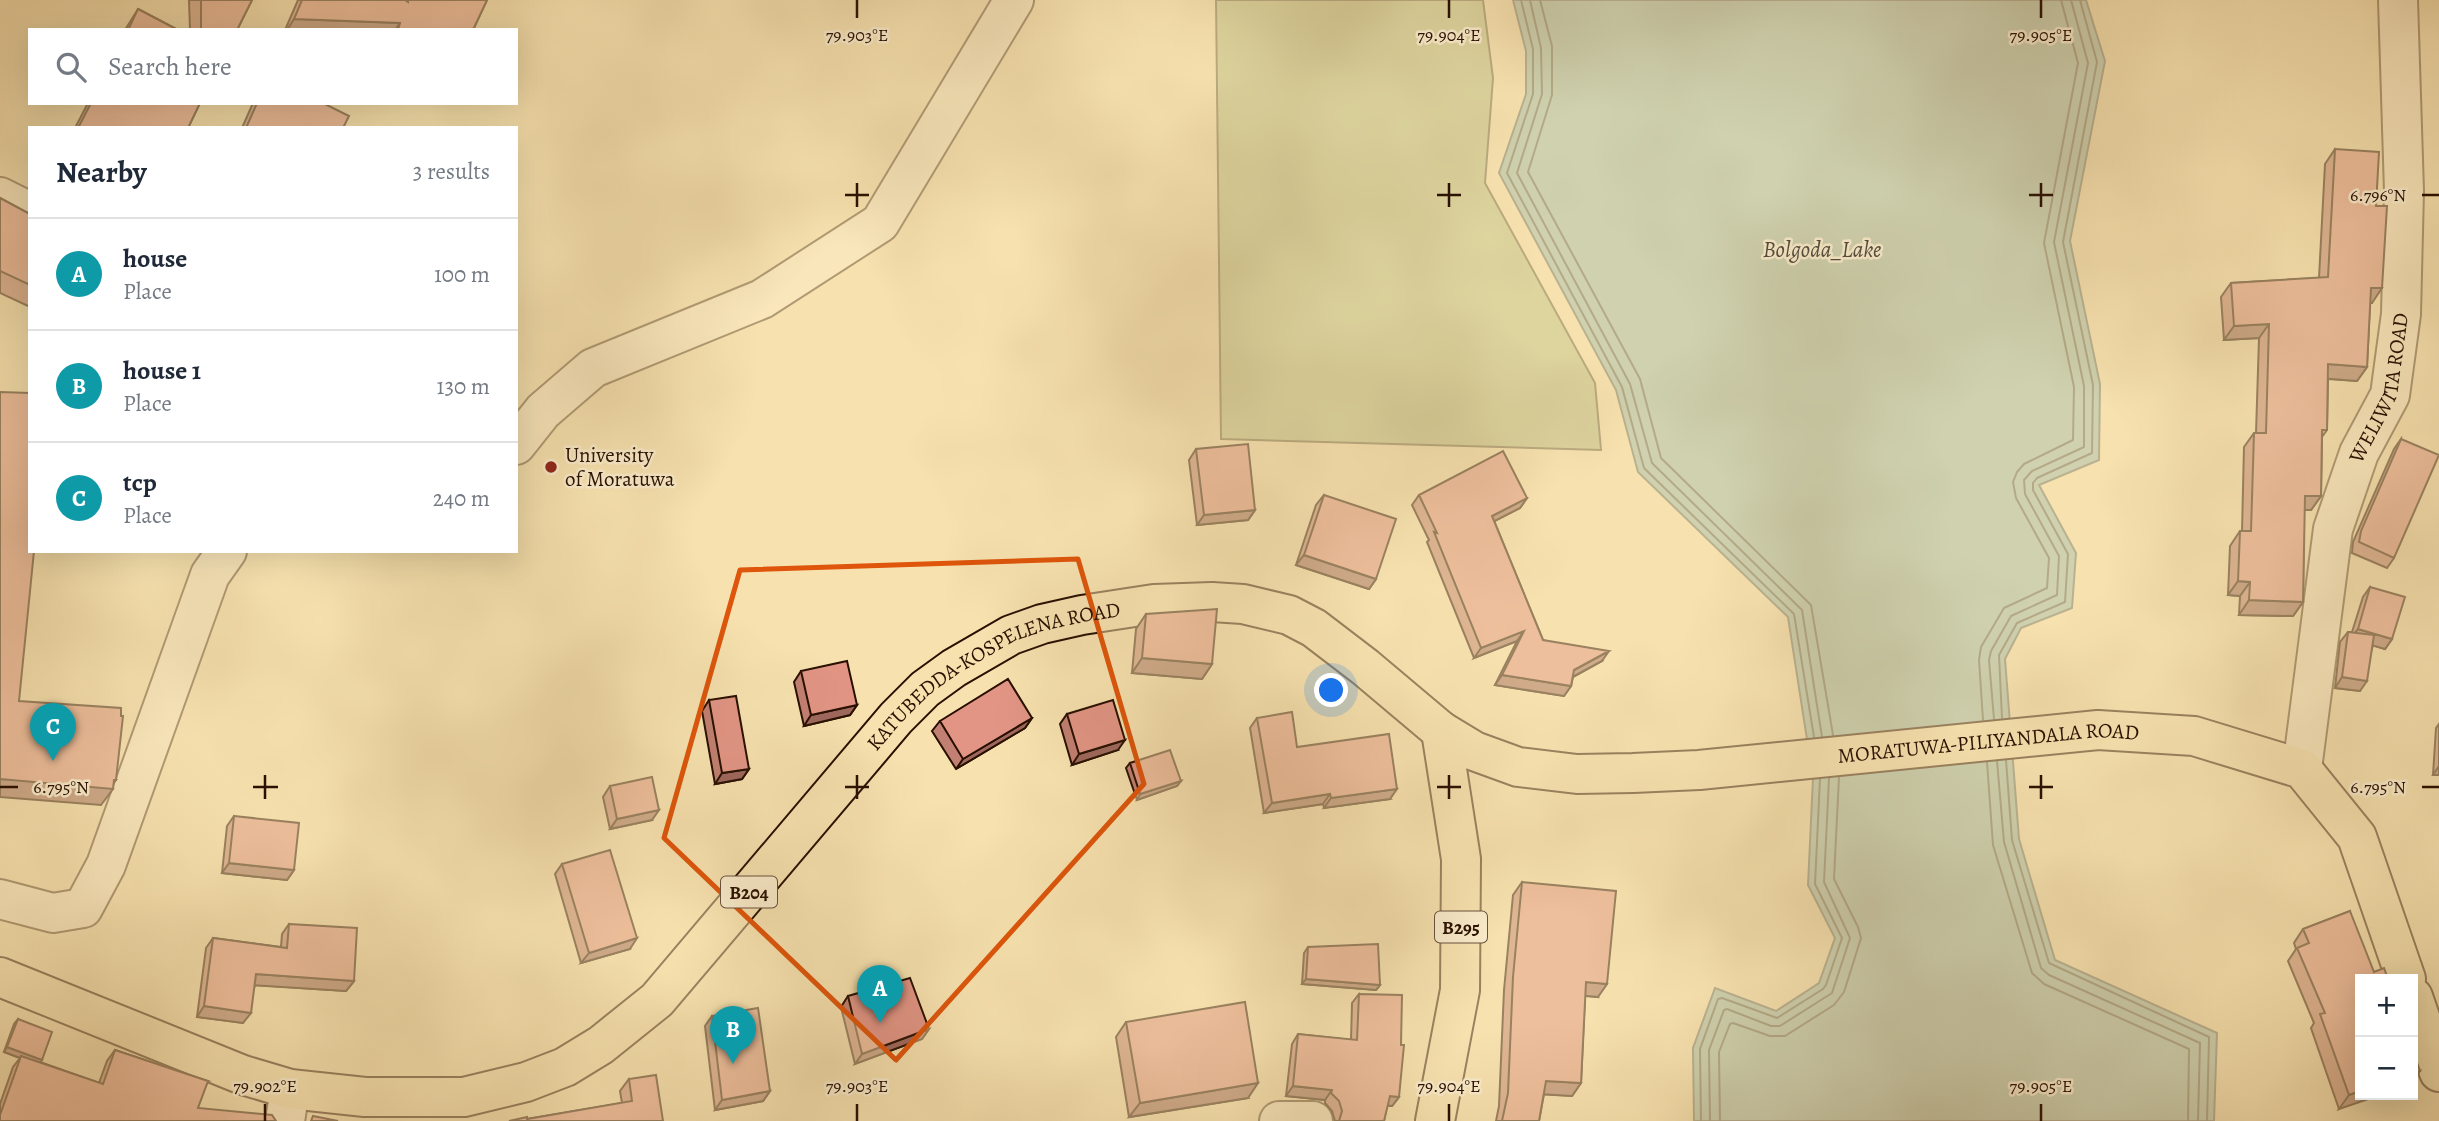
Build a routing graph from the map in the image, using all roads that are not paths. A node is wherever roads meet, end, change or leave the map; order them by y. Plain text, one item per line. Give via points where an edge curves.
1 (1014, 0) edge
2 (2398, 0) edge
3 (0, 197) edge
4 (28, 211) edge
5 (518, 443) edge
6 (226, 553) edge
7 (1441, 732) junction
8 (2302, 769) junction
9 (0, 899) edge
10 (2404, 974) edge
11 (0, 978) edge
12 (2418, 1011) edge
13 (2439, 1072) edge
14 (288, 1105) edge
15 (1279, 1121) edge
16 (1313, 1121) edge
17 (1435, 1121) edge

1 - 5 street via 880,223 762,299 593,369 544,411
2 - 8 street, WELIWITA ROAD via 2404,191 2401,314 2390,395 2359,453 2333,529
3 - 4 street
6 - 9 street via 210,575 106,865 83,908 53,913
7 - 8 main road, MORATUWA-PILIYANDALA ROAD via 1474,751 1518,767 1577,774 1699,770 2098,730 2194,736
7 - 14 main road, KATUBEDDA-KOSPELENA ROAD / B204 via 1365,667 1289,615 1243,604 1154,604 1042,624 1011,635 925,689 657,1000 601,1045 565,1067 526,1082 464,1097 365,1097
7 - 17 main road, B295 via 1461,859 1460,990
8 - 10 main road via 2357,837
11 - 14 main road, KATUBEDDA-KOSPELENA ROAD / B204 via 243,1075
12 - 13 main road
15 - 16 street

